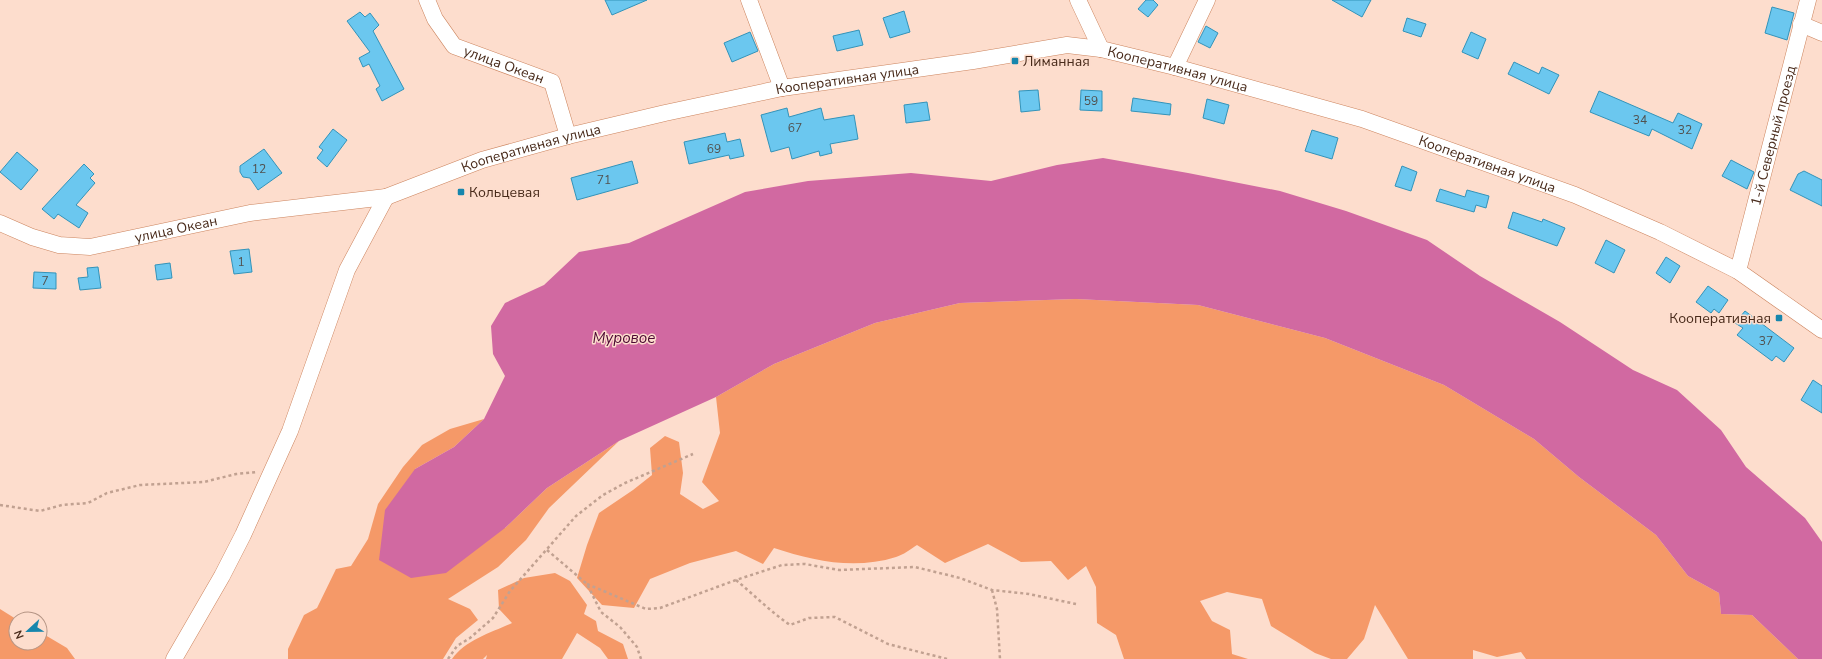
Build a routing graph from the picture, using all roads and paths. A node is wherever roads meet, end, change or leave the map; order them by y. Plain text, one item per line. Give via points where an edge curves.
1 (427, 0) edge
2 (749, 0) edge
3 (1078, 0) edge
4 (1207, 0) edge
5 (1808, 0) edge
6 (1801, 24) junction
7 (1822, 33) edge
8 (1100, 49) junction
9 (1175, 67) junction
10 (782, 88) junction
11 (568, 136) junction
12 (386, 197) junction
13 (356, 200) joint
14 (0, 223) edge
15 (1738, 271) junction
16 (1822, 330) edge
17 (693, 454) dead end
18 (272, 471) junction
19 (0, 505) edge
20 (547, 550) junction
21 (736, 580) junction
22 (587, 584) junction
23 (992, 590) junction
24 (1076, 604) dead end
25 (174, 659) edge
26 (448, 659) edge
27 (641, 659) edge
28 (947, 659) edge
29 (1000, 659) edge

1 - 11 street, улица Океан via 434,19 454,46 552,82
2 - 10 street
3 - 8 street
4 - 9 street
5 - 6 street, 1-й Северный проезд
6 - 7 street
6 - 15 street, 1-й Северный проезд
8 - 9 street, Кооперативная улица
8 - 10 street, Кооперативная улица via 1067,45
9 - 15 street, Кооперативная улица via 1362,119 1481,160 1575,195 1660,232
10 - 11 street, Кооперативная улица
11 - 12 street, Кооперативная улица via 482,160
12 - 13 street, Кооперативная улица
12 - 18 street via 347,270 290,431
13 - 14 street, улица Океан via 250,213 90,247 59,246
15 - 16 street, Кооперативная улица
17 - 20 path via 624,483 603,495 576,516
18 - 19 path via 236,474 204,482 140,485 107,493 88,503 62,505 40,511
18 - 25 street via 222,576
20 - 22 path
20 - 26 path via 510,591 493,618 457,646
21 - 22 path via 660,608 646,609
21 - 23 path via 782,565 805,564 838,570 915,567 960,578
21 - 28 path via 790,625 809,618 835,617 888,644
22 - 27 path via 601,612 620,627 637,647
23 - 24 path via 1029,594
23 - 29 path via 997,610

